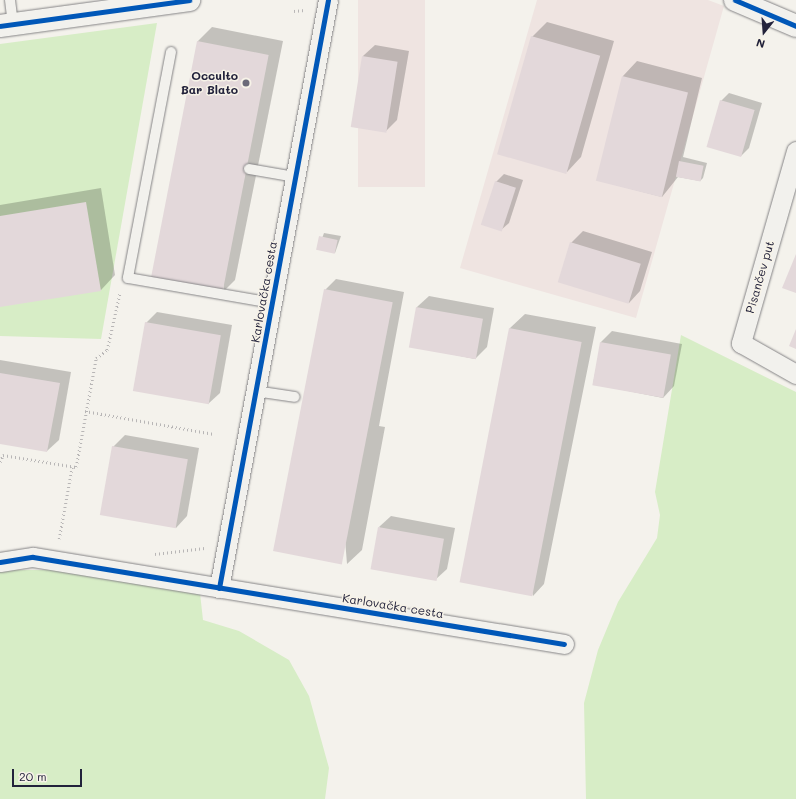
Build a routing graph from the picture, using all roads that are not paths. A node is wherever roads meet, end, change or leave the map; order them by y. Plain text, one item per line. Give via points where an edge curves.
1 (10, 0) edge
2 (188, 0) edge
3 (328, 0) edge
4 (735, 0) edge
5 (6, 26) edge
6 (796, 26) edge
7 (171, 52) dead end
8 (796, 151) edge
9 (249, 168) dead end
10 (295, 177) junction
11 (272, 303) junction
12 (796, 374) edge
13 (256, 391) junction
14 (295, 397) dead end
15 (0, 562) edge
16 (219, 588) junction
17 (564, 644) dead end

1 - 5 lane
2 - 5 street
3 - 10 street, Karlovačka cesta
4 - 6 street
7 - 11 lane via 128,278
8 - 12 street, Pisančev put via 741,343
9 - 10 lane
10 - 11 street, Karlovačka cesta
11 - 13 street, Karlovačka cesta
13 - 14 lane
13 - 16 street, Karlovačka cesta
15 - 16 street, Karlovačka cesta via 33,557
16 - 17 street, Karlovačka cesta

